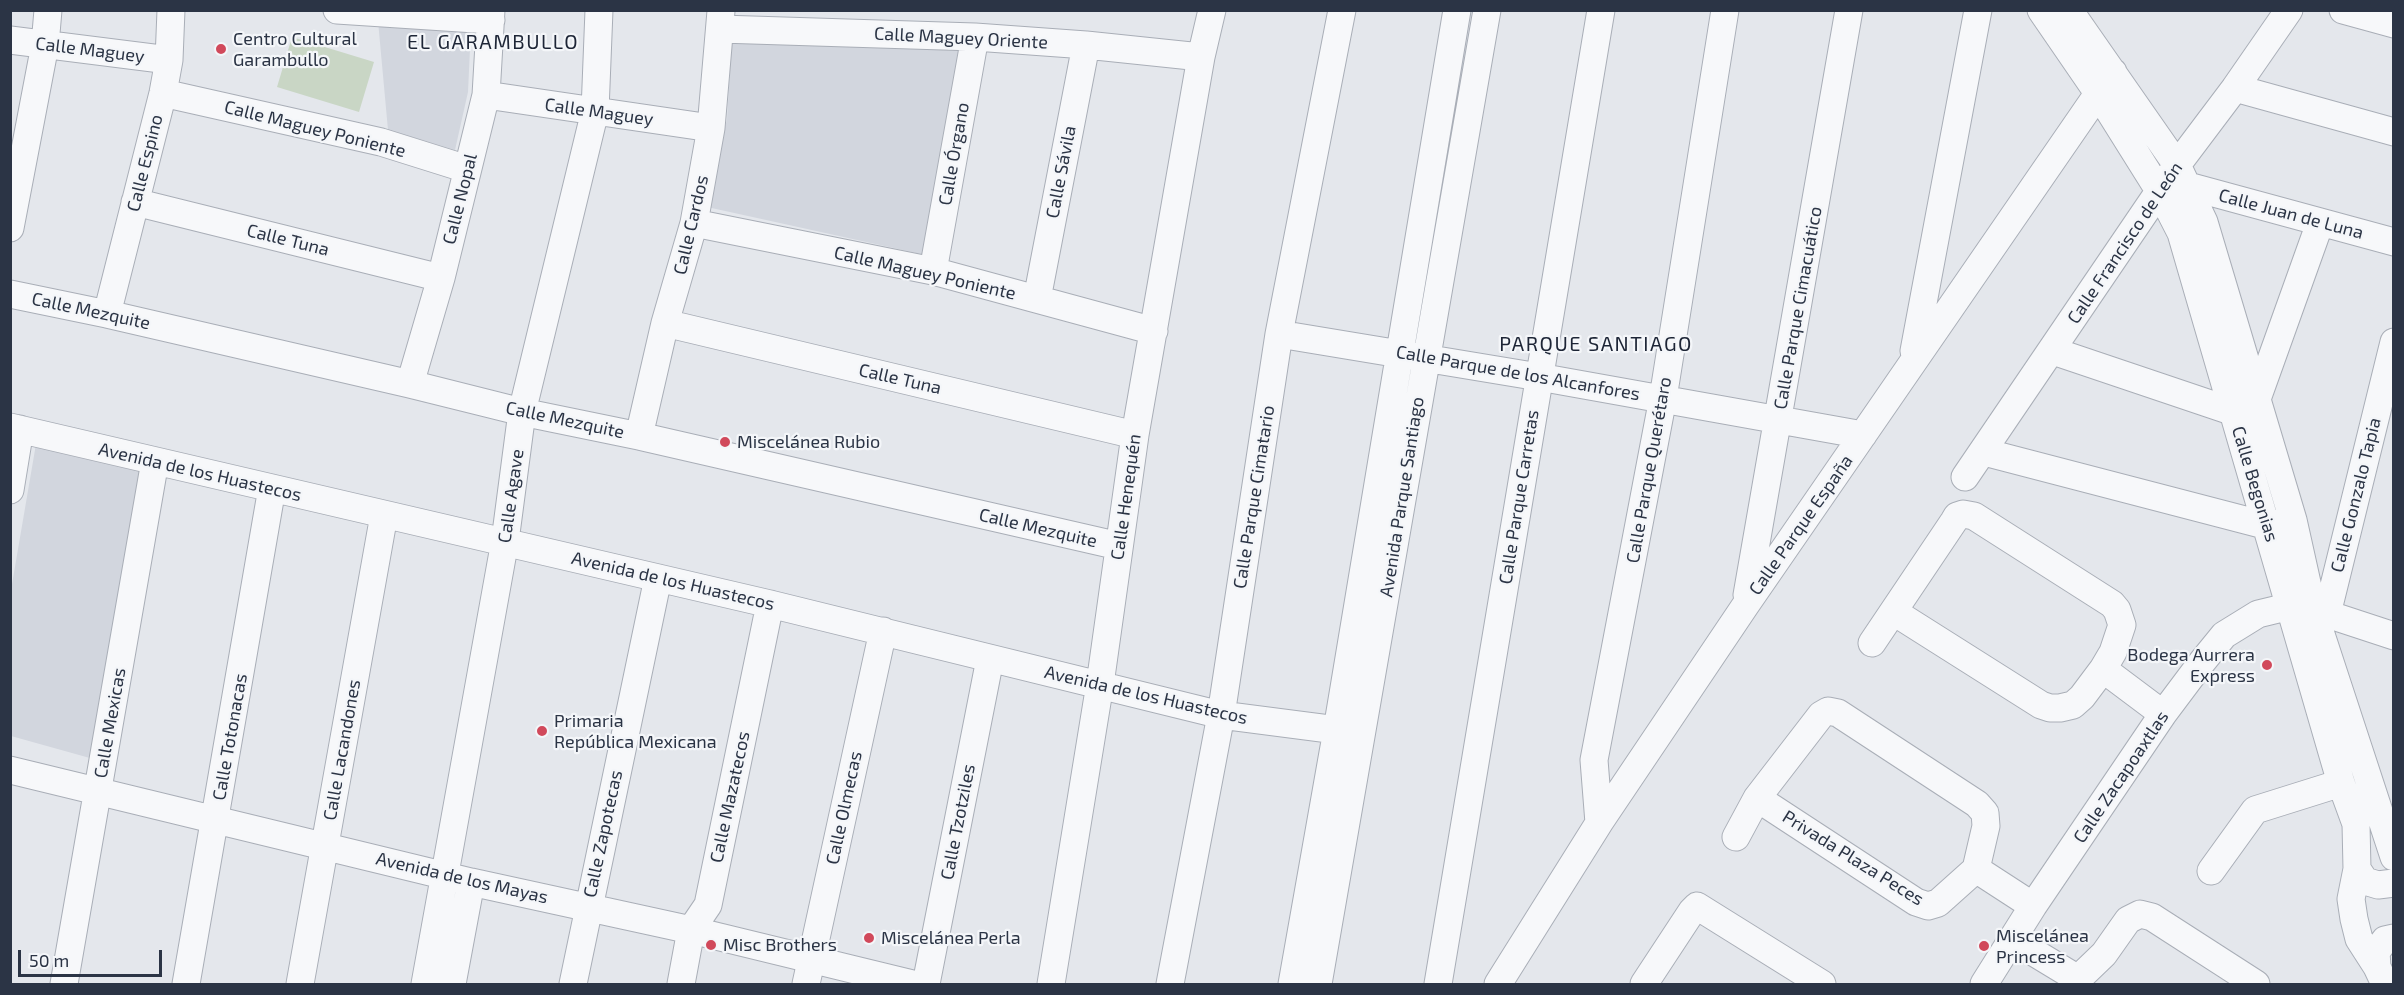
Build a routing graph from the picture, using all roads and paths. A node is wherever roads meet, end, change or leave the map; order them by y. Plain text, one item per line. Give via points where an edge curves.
1 (48, 10) edge
2 (171, 10) edge
3 (338, 10) edge
4 (599, 10) edge
5 (1212, 10) edge
6 (1342, 10) edge
7 (1458, 10) edge
8 (1487, 10) edge
9 (1601, 10) edge
10 (1725, 10) edge
11 (1849, 10) edge
12 (1978, 10) edge
13 (2041, 10) edge
14 (2069, 10) edge
15 (2289, 10) edge
16 (2343, 10) edge
17 (491, 15) edge
18 (720, 20) edge
19 (2394, 24) edge
20 (975, 37) junction
21 (10, 40) edge
22 (45, 45) junction
23 (1086, 45) junction
24 (1201, 57) junction
25 (169, 60) junction
26 (2105, 83) junction
27 (2235, 88) junction
28 (163, 93) junction
29 (486, 95) junction
30 (595, 111) junction
31 (711, 128) junction
32 (2394, 132) edge
33 (467, 169) junction
34 (2183, 175) junction
35 (2160, 192) junction
36 (135, 202) junction
37 (694, 223) junction
38 (2320, 223) junction
39 (10, 228) edge
40 (2394, 242) edge
41 (933, 271) junction
42 (441, 278) junction
43 (10, 294) edge
44 (1036, 298) junction
45 (107, 314) junction
46 (665, 323) junction
47 (1154, 331) junction
48 (1280, 334) junction
49 (2394, 342) edge
50 (2053, 351) junction
51 (1412, 355) junction
52 (1912, 361) junction
53 (1539, 376) junction
54 (410, 384) junction
55 (1663, 398) junction
56 (2245, 406) junction
57 (522, 412) junction
58 (1779, 419) junction
59 (15, 428) edge
60 (1135, 435) junction
61 (1863, 435) junction
62 (639, 436) junction
63 (1984, 452) junction
64 (155, 461) junction
65 (1965, 477) dead end
66 (272, 488) junction
67 (10, 490) edge
68 (384, 516) junction
69 (2280, 523) junction
70 (505, 541) junction
71 (1119, 546) junction
72 (658, 578) junction
73 (770, 604) junction
74 (1745, 606) junction
75 (2310, 610) junction
76 (1894, 612) junction
77 (883, 631) junction
78 (2394, 636) edge
79 (1872, 643) dead end
80 (990, 659) junction
81 (2103, 669) junction
82 (1100, 684) junction
83 (2163, 714) junction
84 (1221, 715) junction
85 (1337, 730) junction
86 (10, 770) edge
87 (2341, 783) junction
88 (98, 791) junction
89 (1757, 798) junction
90 (215, 819) junction
91 (1599, 823) junction
92 (1736, 837) dead end
93 (325, 846) junction
94 (2394, 857) edge
95 (1976, 869) junction
96 (2357, 869) junction
97 (2211, 871) dead end
98 (445, 874) junction
99 (471, 882) junction
100 (2394, 883) edge
101 (2033, 906) junction
102 (588, 907) junction
103 (691, 930) junction
104 (2394, 938) edge
105 (2012, 939) junction
106 (809, 972) edge
107 (2381, 976) edge
108 (2077, 982) edge
109 (64, 984) edge
110 (186, 984) edge
111 (300, 984) edge
112 (425, 984) edge
113 (452, 984) edge
114 (573, 984) edge
115 (681, 984) edge
116 (913, 984) edge
117 (926, 984) edge
118 (1051, 984) edge
119 (1170, 984) edge
120 (1292, 984) edge
121 (1318, 984) edge
122 (1438, 984) edge
123 (1498, 984) edge
124 (1644, 984) edge
125 (1822, 984) edge
126 (1984, 984) edge
127 (2256, 984) edge

1 - 22 street
2 - 25 street, Calle Espino
3 - 17 street
4 - 30 street, Calle Agave
5 - 24 street, Calle Henequén
6 - 48 street, Calle Parque Cimatario
7 - 51 street, Avenida Parque Santiago
8 - 51 street, Avenida Parque Santiago
9 - 53 street, Calle Parque Carretas
10 - 55 street, Calle Parque Querétaro
11 - 58 street, Calle Parque Cimacuático
12 - 52 street
13 - 26 street, Calle Begonias
14 - 26 street, Calle Begonias
15 - 27 street, Calle Francisco de León
16 - 19 street
17 - 29 street, Calle Nopal
18 - 20 street, Calle Maguey Oriente
18 - 31 street, Calle Cardos
20 - 23 street, Calle Maguey Oriente
20 - 41 street, Calle Órgano
21 - 22 street, Calle Maguey
22 - 25 street, Calle Maguey
22 - 39 street
23 - 24 street, Calle Maguey Oriente
23 - 44 street, Calle Sávila
24 - 47 street, Calle Henequén
25 - 28 street, Calle Espino
26 - 34 street, Calle Begonias
26 - 35 street, Calle Begonias
26 - 52 street, Calle Parque España
27 - 32 street
27 - 34 street, Calle Francisco de León
28 - 33 street, Calle Maguey Poniente via 381,142
28 - 36 street, Calle Espino
29 - 30 street, Calle Maguey
29 - 33 street, Calle Nopal
30 - 31 street, Calle Maguey
30 - 57 street, Calle Agave
31 - 37 street, Calle Cardos
33 - 42 street, Calle Nopal
34 - 35 street, Calle Francisco de León
34 - 38 street, Calle Juan de Luna
34 - 56 street, Calle Begonias via 2204,222
35 - 50 street, Calle Francisco de León
35 - 56 street, Calle Begonias via 2181,233
36 - 42 street, Calle Tuna
36 - 45 street, Calle Espino
37 - 41 street, Calle Maguey Poniente
37 - 46 street, Calle Cardos
38 - 40 street, Calle Juan de Luna
38 - 56 street
41 - 44 street, Calle Maguey Poniente
42 - 54 street, Calle Nopal
43 - 45 street, Calle Mezquite
44 - 47 street, Calle Maguey Poniente
45 - 54 street, Calle Mezquite
46 - 60 street, Calle Tuna
46 - 62 street, Calle Cardos
47 - 60 street, Calle Henequén
48 - 51 street, Calle Parque de los Alcanfores
48 - 84 street, Calle Parque Cimatario
49 - 75 street, Calle Gonzalo Tapia
50 - 56 street
50 - 63 street, Calle Francisco de León
51 - 53 street, Calle Parque de los Alcanfores
51 - 85 street, Avenida Parque Santiago
51 - 121 street, Avenida Parque Santiago via 1363,734
52 - 61 street, Calle Parque España
53 - 55 street, Calle Parque de los Alcanfores
53 - 122 street, Calle Parque Carretas
54 - 57 street, Calle Mezquite
55 - 58 street, Calle Parque de los Alcanfores
55 - 91 street, Calle Parque Querétaro via 1594,760
56 - 69 street, Calle Begonias
57 - 62 street, Calle Mezquite
57 - 70 street, Calle Agave
58 - 61 street, Calle Parque de los Alcanfores
58 - 74 street, Calle Parque Cimacuático
59 - 64 street, Avenida de los Huastecos
59 - 67 street
60 - 71 street, Calle Henequén
61 - 74 street, Calle Parque España
62 - 71 street, Calle Mezquite
63 - 65 street, Calle Francisco de León
63 - 69 street
64 - 66 street, Avenida de los Huastecos
64 - 88 street, Calle Mexicas
66 - 68 street, Avenida de los Huastecos
66 - 90 street, Calle Totonacas
68 - 70 street, Avenida de los Huastecos
68 - 93 street, Calle Lacandones
69 - 75 street, Calle Begonias
70 - 72 street, Avenida de los Huastecos
70 - 98 street, Calle Agave
71 - 82 street, Calle Henequén
72 - 73 street, Avenida de los Huastecos
72 - 102 street, Calle Zapotecas
73 - 77 street, Avenida de los Huastecos
73 - 103 street, Calle Mazatecos via 708,905
74 - 91 street, Calle Parque España
75 - 78 street
75 - 83 street, Calle Zacapoaxtlas via 2258,614 2224,635
75 - 87 street, Calle Begonias
75 - 94 street, Calle Begonias
76 - 79 street
76 - 81 street via 2050,708 2073,705
76 - 81 street via 1954,520 1969,514 2112,604 2122,626
77 - 80 street, Avenida de los Huastecos
77 - 106 street, Calle Olmecas
80 - 82 street, Avenida de los Huastecos
80 - 117 street, Calle Tzotziles
81 - 83 street
82 - 84 street, Avenida de los Huastecos
82 - 118 street, Calle Henequén
83 - 101 street, Calle Zacapoaxtlas
84 - 85 street, Avenida de los Huastecos
84 - 119 street, Calle Parque Cimatario
85 - 120 street, Avenida Parque Santiago
86 - 88 street, Avenida de los Mayas
87 - 96 street, Calle Begonias via 2356,824
87 - 97 street via 2254,810
88 - 90 street, Avenida de los Mayas
88 - 109 street, Calle Mexicas
89 - 92 street
89 - 95 street, Privada Plaza Peces via 1916,902 1928,906 1938,903
89 - 95 street via 1821,715 1833,711 1977,804 1985,813 1986,826
90 - 93 street, Avenida de los Mayas
90 - 110 street, Calle Totonacas
91 - 123 street, Calle Parque España
93 - 98 street, Avenida de los Mayas
93 - 111 street, Calle Lacandones
95 - 101 street
96 - 100 street via 2365,881 2378,885
96 - 107 street, Calle Begonias via 2351,899 2354,919 2359,939
98 - 99 street, Avenida de los Mayas
98 - 112 street, Calle Agave
99 - 102 street, Avenida de los Mayas
99 - 113 street
101 - 105 street, Calle Zacapoaxtlas
102 - 103 street, Avenida de los Mayas
102 - 114 street, Calle Zapotecas
103 - 106 street, Avenida de los Mayas
103 - 115 street, Calle Mazatecos
104 - 107 street via 2385,940 2376,952
105 - 108 street
105 - 126 street, Calle Zacapoaxtlas
106 - 116 street, Avenida de los Mayas
108 - 127 street via 2104,954 2128,920 2140,914 2152,917
124 - 125 street via 1697,906

